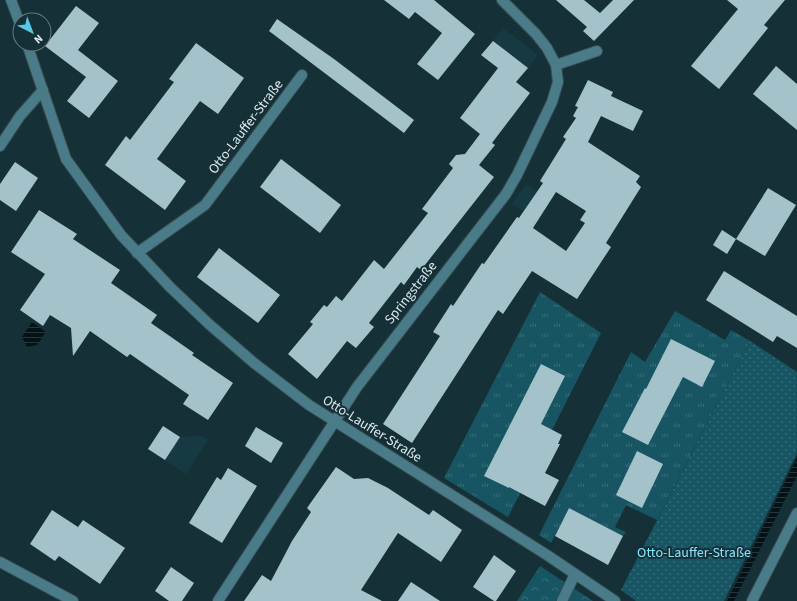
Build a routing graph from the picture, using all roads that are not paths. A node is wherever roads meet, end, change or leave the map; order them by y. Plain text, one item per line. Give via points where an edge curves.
1 (12, 0) edge
2 (502, 0) edge
3 (16, 12) edge
4 (597, 51) dead end
5 (30, 52) edge
6 (556, 64) junction
7 (302, 76) dead end
8 (43, 90) junction
9 (0, 146) edge
10 (137, 253) junction
11 (335, 421) junction
12 (797, 512) edge
13 (0, 562) edge
14 (575, 574) junction
15 (73, 601) edge
16 (218, 601) edge
17 (562, 601) edge
18 (615, 601) edge
19 (752, 601) edge

1 - 3 street
2 - 6 street, Springstraße via 536,34
4 - 6 street
5 - 8 street, Otto-Lauffer-Straße
6 - 11 street, Springstraße via 558,82 552,102 506,194 357,387
7 - 10 street, Otto-Lauffer-Straße via 205,205
8 - 9 street via 20,116
8 - 10 street, Otto-Lauffer-Straße via 66,159
10 - 11 street, Otto-Lauffer-Straße via 210,325 254,363 309,405
11 - 14 street, Otto-Lauffer-Straße
11 - 16 street, Springstraße
12 - 19 street
13 - 15 street
14 - 17 street
14 - 18 street, Otto-Lauffer-Straße

